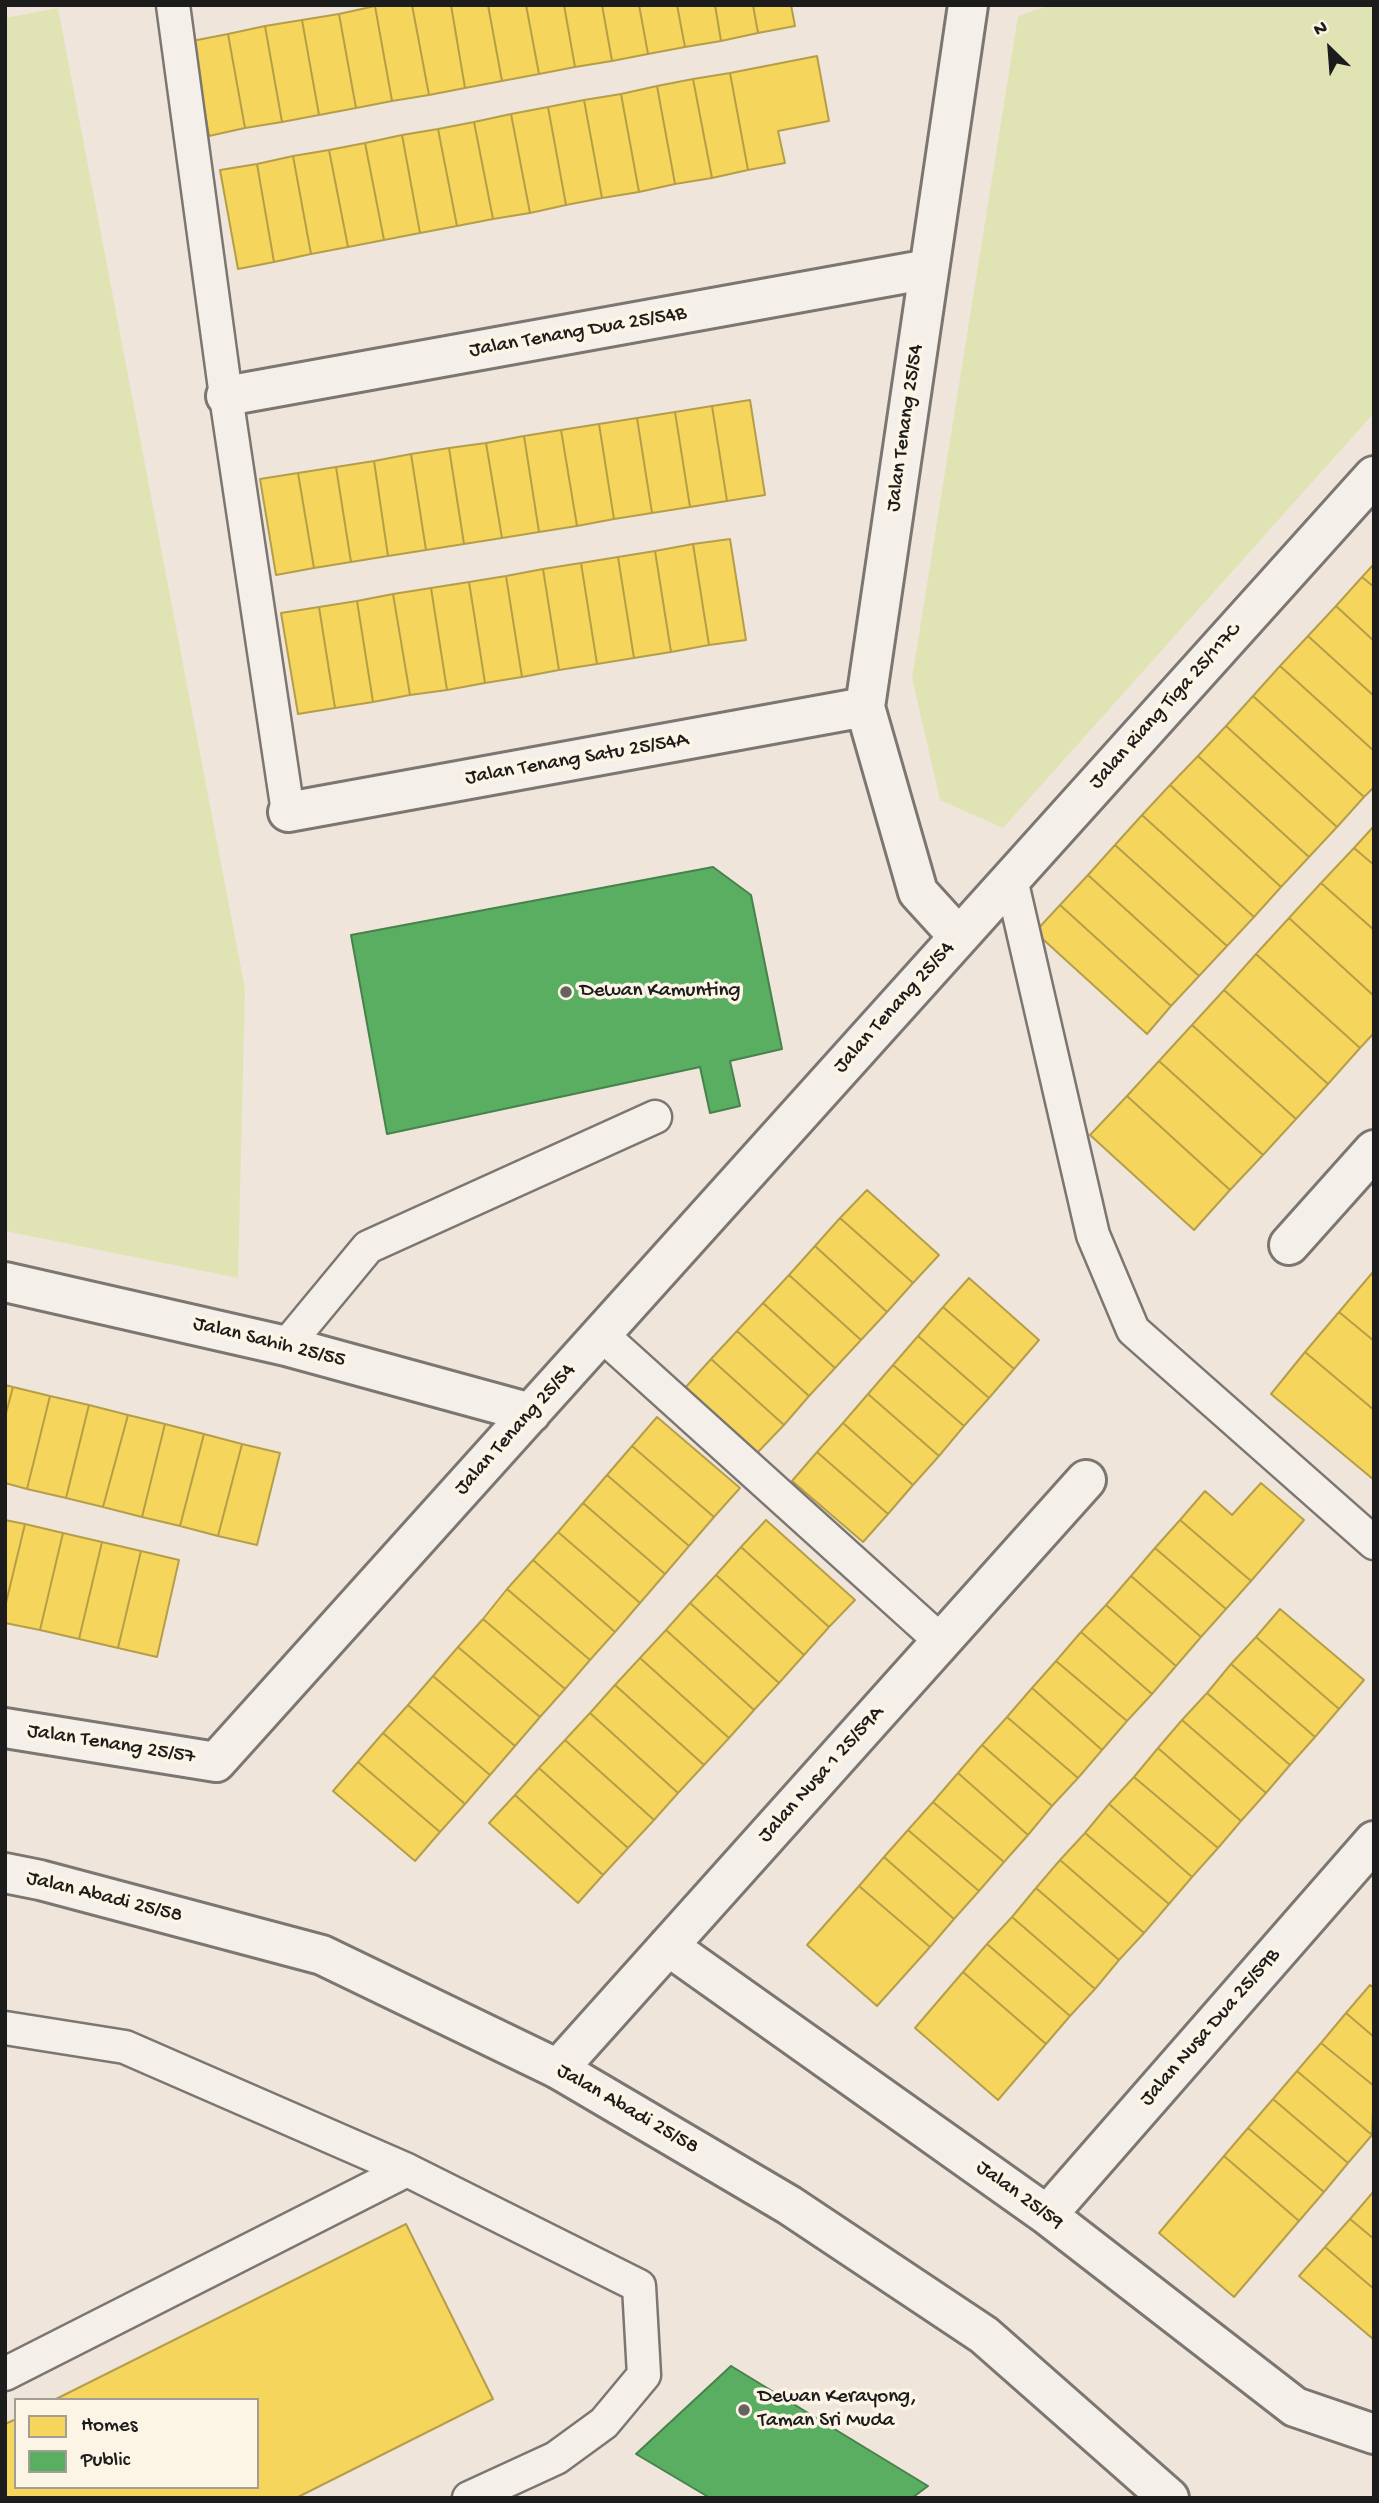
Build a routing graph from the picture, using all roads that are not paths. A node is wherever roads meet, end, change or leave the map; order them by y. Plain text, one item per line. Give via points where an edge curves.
1 (173, 5) edge
2 (968, 5) edge
3 (929, 269) junction
4 (226, 396) junction
5 (1374, 477) edge
6 (865, 707) junction
7 (288, 812) joint
8 (1011, 879) junction
9 (958, 937) junction
10 (655, 1117) dead end
11 (1374, 1150) edge
12 (1289, 1245) dead end
13 (5, 1282) edge
14 (601, 1335) junction
15 (286, 1346) junction
16 (531, 1413) junction
17 (1086, 1480) dead end
18 (1374, 1543) edge
19 (942, 1642) junction
20 (5, 1728) edge
21 (216, 1762) joint
22 (1374, 1841) edge
23 (5, 1873) edge
24 (668, 1946) junction
25 (5, 2028) edge
26 (558, 2069) junction
27 (407, 2170) junction
28 (1047, 2215) junction
29 (5, 2374) edge
30 (1374, 2434) edge
31 (469, 2498) edge
32 (1169, 2498) edge

1 - 4 lane
2 - 3 street, Jalan Tenang 25/54
3 - 4 street, Jalan Tenang Dua 25/54B
3 - 6 street, Jalan Tenang 25/54
4 - 7 lane
5 - 8 street, Jalan Riang Tiga 25/117C
6 - 7 street, Jalan Tenang Satu 25/54A
6 - 9 street, Jalan Tenang 25/54 via 918,892
8 - 9 street, Jalan Riang Tiga 25/117C
8 - 18 lane via 1093,1235 1133,1330
9 - 14 street, Jalan Tenang 25/54
10 - 15 lane via 368,1247
11 - 12 street
13 - 15 street, Jalan Sahih 25/55
14 - 16 street, Jalan Tenang 25/54
14 - 19 lane
15 - 16 street, Jalan Sahih 25/55
16 - 21 street, Jalan Tenang 25/54
17 - 19 street, Jalan Nusa 1 25/59A
19 - 24 street, Jalan Nusa 1 25/59A
20 - 21 street, Jalan Tenang 25/57
22 - 28 street, Jalan Nusa Dua 25/59B
23 - 26 street, Jalan Abadi 25/58 via 322,1955
24 - 26 street, Jalan Nusa 1 25/59A
24 - 28 street, Jalan 25/59
25 - 27 lane via 125,2047
26 - 32 street, Jalan Abadi 25/58 via 789,2205 984,2335
27 - 29 lane
27 - 31 lane via 639,2286 644,2375 604,2423 556,2458
28 - 30 street, Jalan 25/59 via 1295,2407

